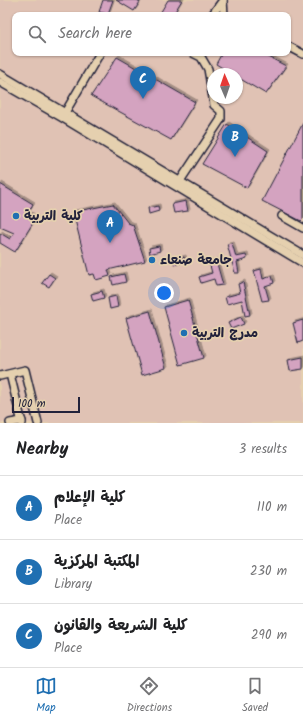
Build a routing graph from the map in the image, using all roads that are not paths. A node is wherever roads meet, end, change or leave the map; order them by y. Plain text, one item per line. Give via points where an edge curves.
1 (223, 0) edge
2 (214, 12) edge
3 (224, 12) edge
4 (291, 48) edge
5 (303, 54) edge
6 (98, 56) edge
7 (202, 56) edge
8 (208, 68) edge
9 (0, 74) edge
10 (0, 82) edge
11 (214, 104) edge
12 (63, 115) junction
13 (180, 181) junction
14 (282, 216) dead end
15 (303, 228) edge
16 (303, 255) edge
17 (303, 263) edge
18 (10, 374) junction
19 (0, 376) edge
20 (22, 422) edge
21 (10, 423) edge
22 (38, 423) edge

1 - 2 street
1 - 3 street
4 - 5 street
6 - 12 street
7 - 8 street
9 - 12 street
10 - 12 street
11 - 13 street via 221,111 221,119
12 - 13 street
12 - 17 street
13 - 16 street
14 - 15 street
18 - 19 street
18 - 20 street
18 - 22 street via 26,370
20 - 21 street

